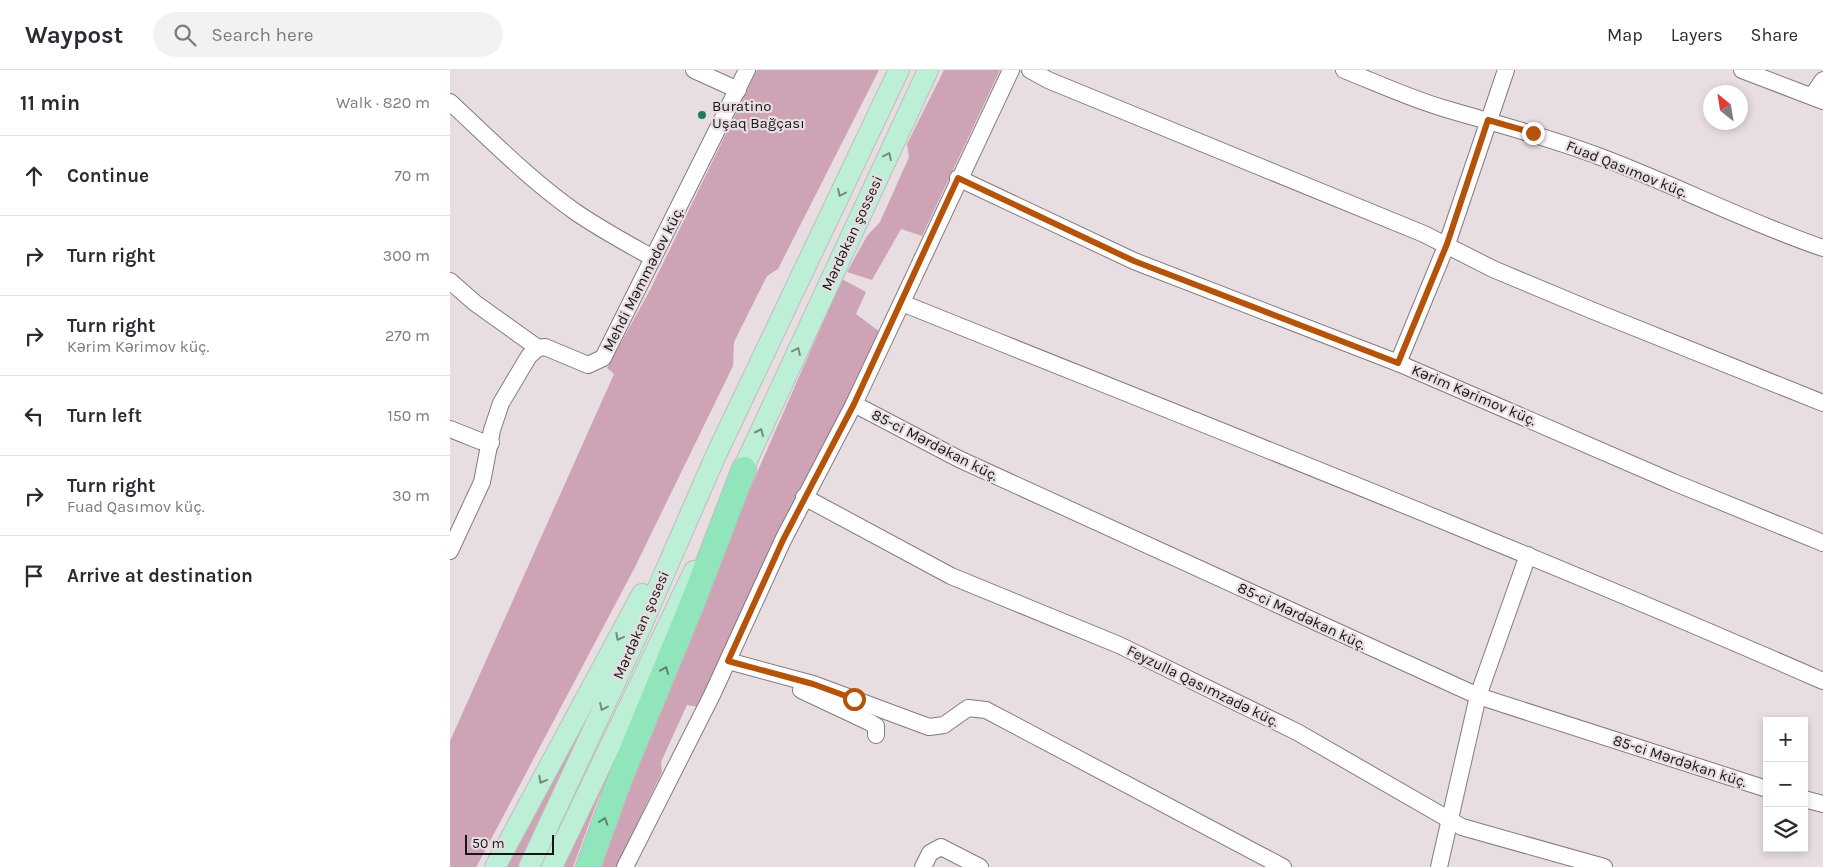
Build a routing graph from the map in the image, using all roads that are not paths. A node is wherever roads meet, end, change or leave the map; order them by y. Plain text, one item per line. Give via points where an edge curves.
1 (694, 70) edge
2 (747, 70) edge
3 (899, 70) edge
4 (928, 70) edge
5 (1011, 70) edge
6 (1030, 70) edge
7 (1344, 70) edge
8 (1506, 70) edge
9 (1742, 70) edge
10 (1823, 80) edge
11 (738, 90) junction
12 (1818, 98) edge
13 (450, 102) edge
14 (1488, 120) junction
15 (958, 178) junction
16 (1447, 244) junction
17 (1823, 248) edge
18 (654, 258) junction
19 (450, 281) edge
20 (902, 303) junction
21 (538, 348) junction
22 (1398, 363) junction
23 (750, 383) joint
24 (776, 395) joint
25 (1823, 403) edge
26 (854, 404) junction
27 (450, 429) edge
28 (491, 443) junction
29 (716, 455) junction
30 (744, 469) junction
31 (804, 498) junction
32 (1823, 542) edge
33 (450, 550) edge
34 (1528, 555) junction
35 (728, 661) junction
36 (782, 675) junction
37 (1823, 681) edge
38 (1478, 696) junction
39 (876, 735) dead end
40 (1763, 788) edge
41 (1808, 800) edge
42 (1823, 804) edge
43 (1450, 820) junction
44 (495, 867) edge
45 (529, 867) edge
46 (552, 867) edge
47 (588, 867) edge
48 (626, 867) edge
49 (923, 867) edge
50 (980, 867) edge
51 (1283, 867) edge
52 (1439, 867) edge
53 (1604, 867) edge

1 - 11 street
2 - 11 street, Mehdi Məmmədov küç.
3 -> 23 main road, Mərdəkan şossesi
24 -> 4 main road, Mərdəkan şossesi
5 - 15 street
6 - 16 street
7 - 14 street, Fuad Qasımov küç. via 1418,100
8 - 14 street
9 - 12 street
10 - 12 street
11 - 18 street, Mehdi Məmmədov küç.
13 - 18 street via 559,199 612,235
14 - 16 street
14 - 17 street, Fuad Qasımov küç. via 1634,169 1784,235
15 - 20 street
15 - 22 street, Kərim Kərimov küç. via 1134,261
16 - 22 street
16 - 25 street via 1492,269
18 - 21 street, Mehdi Məmmədov küç. via 603,358 588,365 553,348
19 - 21 street via 475,304
20 - 26 street
20 - 34 street
21 - 28 street via 522,365 501,403
22 - 32 street, Kərim Kərimov küç. via 1673,482
23 - 29 main road, Mərdəkan şosesi
30 -> 24 main road, Mərdəkan şosesi
26 - 31 street
26 - 38 street, 85-ci Mərdəkan küç. via 959,459
27 - 28 street
28 - 33 street via 482,482
29 -> 44 main road
29 -> 45 main road, Mərdəkan şosesi via 640,629
30 - 46 main road, Mərdəkan şosesi
47 -> 30 highway via 618,782 694,600
31 - 35 street
31 - 43 street, Feyzulla Qasımzadə küç. via 951,576 1103,638 1297,732
34 - 37 street via 1626,594
34 - 38 street
35 - 36 street
35 - 48 street
36 - 39 street via 790,685 870,722 876,726
36 - 51 street via 929,727 944,724 968,708 986,710
38 - 40 street, 85-ci Mərdəkan küç.
38 - 43 street
41 - 42 street
43 - 52 street
43 - 53 street, Feyzulla Qasımzadə küç. via 1473,832
49 - 50 street via 930,853 941,847

